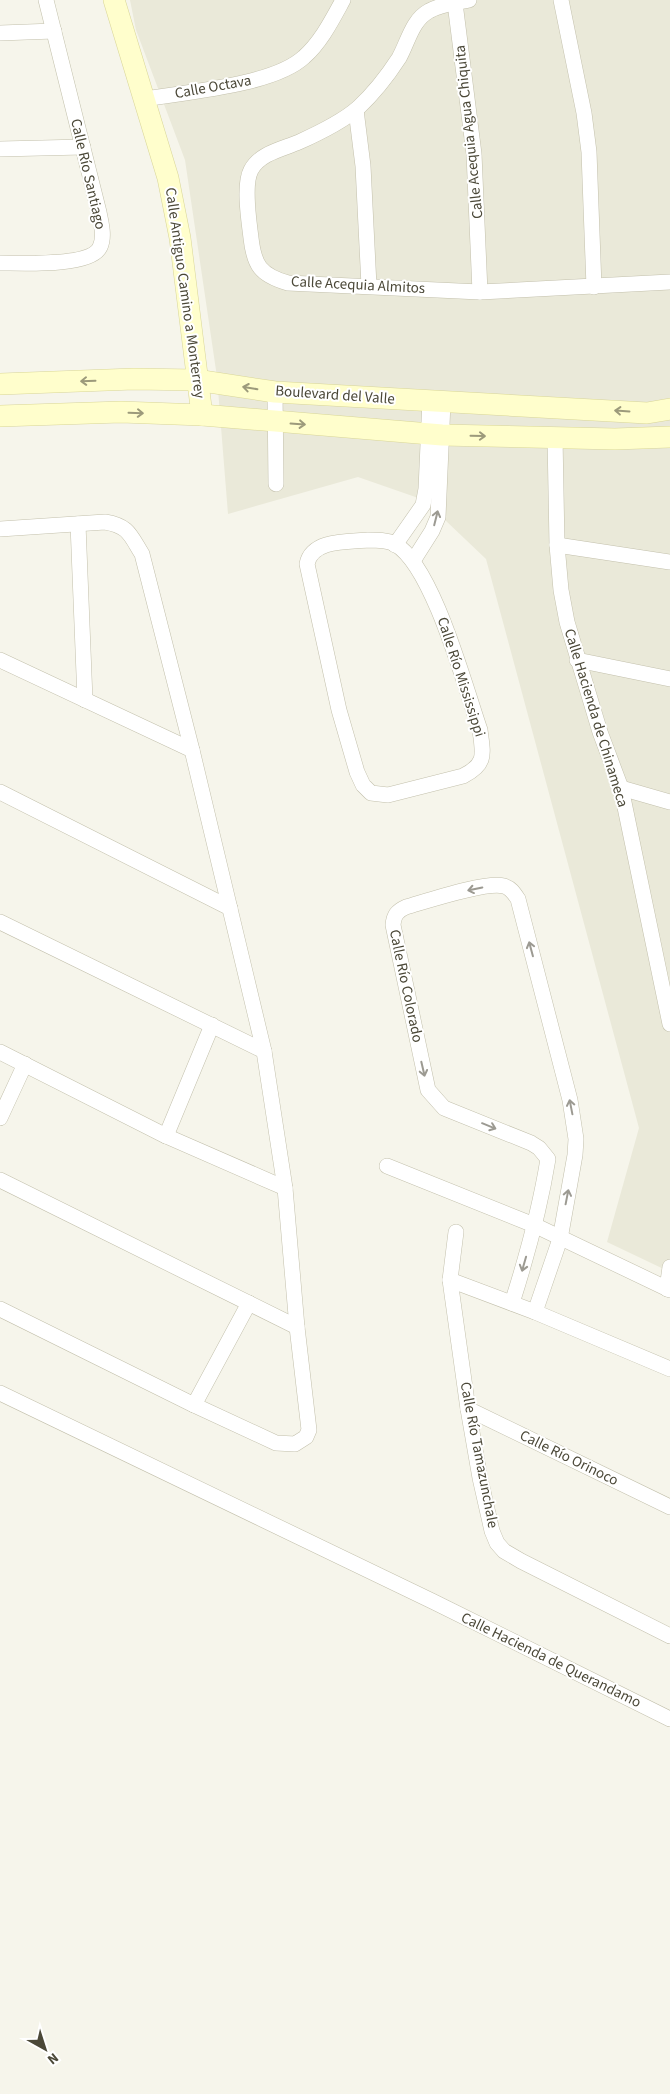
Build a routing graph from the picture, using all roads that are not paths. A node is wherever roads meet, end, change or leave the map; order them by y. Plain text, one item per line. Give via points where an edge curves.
1 (46, 0) edge
2 (114, 0) edge
3 (343, 0) edge
4 (561, 0) edge
5 (462, 2) edge
6 (54, 31) junction
7 (0, 33) edge
8 (145, 99) junction
9 (356, 110) junction
10 (83, 147) junction
11 (0, 149) edge
12 (0, 264) edge
13 (670, 282) edge
14 (369, 286) junction
15 (594, 287) junction
16 (480, 292) junction
17 (196, 380) junction
18 (0, 384) edge
19 (275, 392) junction
20 (437, 401) junction
21 (670, 409) edge
22 (647, 413) junction
23 (202, 415) junction
24 (0, 416) edge
25 (275, 422) junction
26 (670, 427) edge
27 (435, 434) junction
28 (555, 437) junction
29 (670, 437) edge
30 (276, 484) dead end
31 (78, 524) junction
32 (0, 529) edge
33 (395, 545) junction
34 (557, 545) junction
35 (413, 561) junction
36 (670, 562) edge
37 (0, 660) edge
38 (578, 660) junction
39 (670, 679) edge
40 (84, 700) junction
41 (192, 750) junction
42 (620, 788) junction
43 (0, 792) edge
44 (670, 802) edge
45 (230, 908) junction
46 (0, 922) edge
47 (665, 972) edge
48 (670, 1024) edge
49 (212, 1025) junction
50 (264, 1051) junction
51 (0, 1052) edge
52 (25, 1064) junction
53 (0, 1118) edge
54 (166, 1136) junction
55 (387, 1166) dead end
56 (0, 1180) edge
57 (285, 1188) junction
58 (534, 1225) junction
59 (456, 1232) dead end
60 (560, 1239) junction
61 (670, 1267) edge
62 (450, 1280) junction
63 (669, 1289) edge
64 (249, 1303) junction
65 (512, 1303) junction
66 (0, 1309) edge
67 (535, 1312) junction
68 (297, 1327) junction
69 (670, 1369) edge
70 (0, 1393) edge
71 (194, 1405) junction
72 (468, 1409) junction
73 (670, 1507) edge
74 (670, 1636) edge
75 (670, 1719) edge

1 - 6 street, Calle Río Santiago
2 - 8 street, Calle Antiguo Camino a Monterrey
3 - 8 street, Calle Octava via 315,46 280,73
4 - 15 street via 589,152
5 - 9 street, Calle Acequia Almitos via 430,10 420,17 390,70
5 - 16 street, Calle Acequia Agua Chiquita via 474,154
6 - 7 street
6 - 10 street, Calle Río Santiago
8 - 17 street, Calle Antiguo Camino a Monterrey via 168,178 180,238
9 - 14 street via 363,166
9 - 14 street, Calle Acequia Almitos via 311,136 276,150 251,169 248,178 249,223 255,260 271,278 288,282
10 - 11 street
10 - 12 street, Calle Río Santiago via 102,226 100,247 93,256 80,260
13 - 15 street, Calle Acequia Almitos
14 - 16 street, Calle Acequia Almitos
15 - 16 street, Calle Acequia Almitos
17 -> 18 street, Boulevard del Valle
19 -> 17 street, Boulevard del Valle
17 - 23 street, Calle Antiguo Camino a Monterrey
19 - 20 street, Boulevard del Valle
19 - 25 street
22 -> 20 street, Boulevard del Valle
20 - 27 street
21 - 22 street, Boulevard del Valle
22 - 26 street
24 -> 23 street, Boulevard del Valle via 121,412
23 - 25 street, Boulevard del Valle
25 -> 27 street, Boulevard del Valle
25 - 30 street
27 -> 28 street, Boulevard del Valle
27 - 33 street via 423,505
35 -> 27 street via 438,517
28 - 29 street, Boulevard del Valle
28 - 34 street, Calle Hacienda de Chinameca
31 - 32 street
31 - 40 street
31 - 41 street via 105,522 121,525 142,554
33 - 35 street, Calle Río Mississippi
33 - 35 street, Calle Río Mississippi via 368,540 332,543 314,552 307,564 339,710 357,772 363,785 378,795 463,776 480,764 483,752 480,730 438,606
34 - 36 street
34 - 38 street, Calle Hacienda de Chinameca via 560,590
37 - 40 street
38 - 39 street
38 - 42 street, Calle Hacienda de Chinameca
40 - 41 street
41 - 45 street
42 - 44 street
42 - 47 street, Calle Hacienda de Chinameca
43 - 45 street
45 - 50 street
46 - 49 street
47 - 48 street, Calle Hacienda de Chinameca
49 - 50 street
49 - 54 street
50 - 57 street
51 - 52 street
52 - 53 street
52 - 54 street
54 - 57 street
55 - 58 street
56 - 64 street
57 - 68 street
58 - 60 street
60 -> 58 street, Calle Río Colorado via 575,1155 574,1123 518,899 506,886 498,885 406,907 394,916 392,924 428,1090 444,1108 531,1143 545,1153 548,1158 543,1192
58 -> 65 street
59 - 62 street, Calle Río Tamazunchale
60 - 63 street
60 - 67 street
61 - 63 street
62 - 65 street
62 - 72 street, Calle Río Tamazunchale
64 - 68 street
64 - 71 street
65 - 67 street
66 - 71 street
67 - 69 street
68 - 71 street via 309,1430 300,1442 276,1443
70 - 75 street, Calle Hacienda de Querandamo
72 - 73 street, Calle Río Orinoco
72 - 74 street, Calle Río Tamazunchale via 492,1531 504,1551

